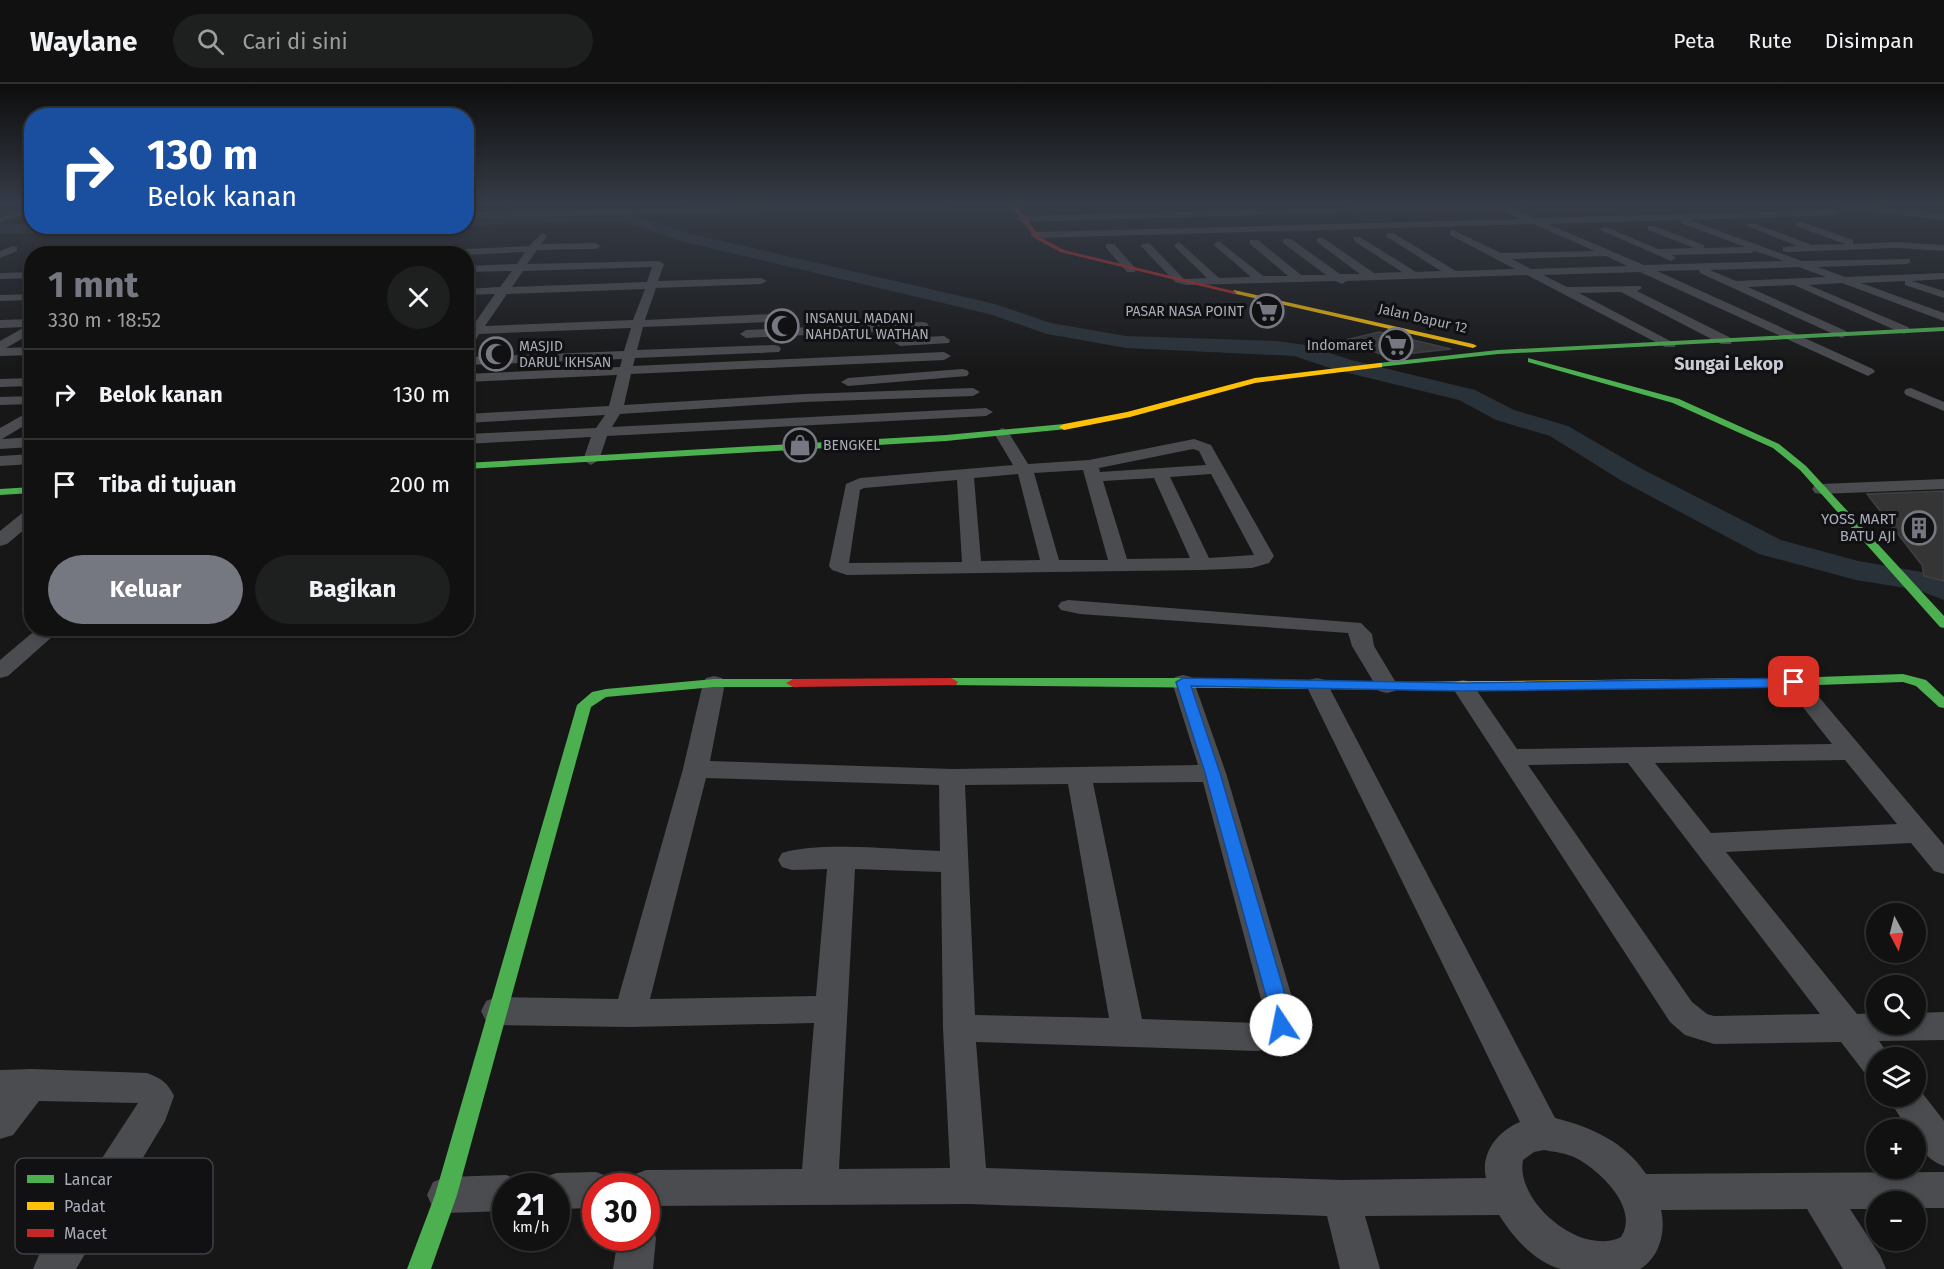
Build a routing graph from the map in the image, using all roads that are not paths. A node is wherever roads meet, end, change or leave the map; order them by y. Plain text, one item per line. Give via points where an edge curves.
1 (523, 260) edge
2 (525, 260) joint
3 (527, 260) edge
4 (1108, 260) edge
5 (1122, 260) edge
6 (1161, 260) edge
7 (1198, 260) edge
8 (1239, 260) edge
9 (1273, 260) edge
10 (1312, 260) edge
11 (1349, 260) edge
12 (1385, 260) edge
13 (1433, 260) edge
14 (1509, 260) edge
15 (1623, 260) edge
16 (1678, 260) edge
17 (1793, 260) edge
18 (1906, 261) joint
19 (1462, 263) dead end
20 (1803, 264) junction
21 (474, 268) edge
22 (1698, 268) junction
23 (1131, 270) junction
24 (1642, 270) junction
25 (732, 271) dead end
26 (1532, 272) junction
27 (1455, 274) junction
28 (1481, 274) junction
29 (24, 275) edge
30 (1944, 275) edge
31 (0, 276) edge
32 (1415, 276) junction
33 (474, 277) edge
34 (1372, 277) junction
35 (1337, 278) junction
36 (1895, 278) junction
37 (1299, 279) junction
38 (1261, 280) junction
39 (1846, 280) junction
40 (761, 281) dead end
41 (1182, 281) junction
42 (1216, 281) junction
43 (1793, 282) junction
44 (1497, 283) dead end
45 (1733, 284) junction
46 (651, 285) junction
47 (24, 286) edge
48 (1470, 286) dead end
49 (0, 287) edge
50 (1680, 287) junction
51 (1622, 288) junction
52 (1331, 290) dead end
53 (1566, 290) junction
54 (504, 291) junction
55 (1284, 291) dead end
56 (474, 292) edge
57 (1236, 293) junction
58 (1944, 295) edge
59 (24, 297) edge
60 (0, 298) edge
61 (474, 306) edge
62 (626, 311) dead end
63 (492, 312) junction
64 (474, 315) edge
65 (641, 317) junction
66 (1944, 317) edge
67 (24, 322) edge
68 (793, 323) junction
69 (0, 324) edge
70 (937, 326) dead end
71 (1944, 328) edge
72 (474, 329) edge
73 (1904, 330) junction
74 (474, 331) edge
75 (1842, 334) junction
76 (738, 335) dead end
77 (24, 336) edge
78 (24, 336) edge
79 (0, 337) edge
80 (1788, 337) junction
81 (944, 340) dead end
82 (1726, 341) junction
83 (886, 343) dead end
84 (1670, 344) junction
85 (0, 346) edge
86 (782, 348) dead end
87 (24, 351) edge
88 (0, 352) edge
89 (1498, 352) junction
90 (630, 354) junction
91 (944, 356) dead end
92 (474, 361) edge
93 (24, 365) edge
94 (10, 366) dead end
95 (626, 372) junction
96 (1868, 372) dead end
97 (962, 374) dead end
98 (474, 378) edge
99 (799, 380) junction
100 (0, 382) edge
101 (24, 382) edge
102 (1944, 390) edge
103 (973, 392) dead end
104 (24, 400) edge
105 (0, 401) edge
106 (617, 404) junction
107 (474, 405) edge
108 (1944, 407) edge
109 (986, 412) dead end
110 (474, 418) edge
111 (802, 421) junction
112 (24, 423) edge
113 (0, 424) edge
114 (601, 431) junction
115 (1002, 433) junction
116 (0, 435) edge
117 (474, 439) edge
118 (24, 442) edge
119 (0, 444) edge
120 (796, 446) junction
121 (24, 460) edge
122 (591, 460) junction
123 (0, 461) edge
124 (474, 466) edge
125 (1023, 469) junction
126 (1215, 469) junction
127 (1092, 471) junction
128 (1160, 473) junction
129 (965, 474) junction
130 (1944, 484) edge
131 (1821, 489) junction
132 (24, 490) edge
133 (0, 492) edge
134 (24, 520) edge
135 (0, 540) edge
136 (1202, 564) junction
137 (1051, 565) junction
138 (1119, 565) junction
139 (972, 567) junction
140 (1068, 606) dead end
141 (1944, 624) edge
142 (42, 636) edge
143 (0, 671) edge
144 (1183, 682) junction
145 (1794, 682) junction
146 (714, 683) junction
147 (1317, 685) junction
148 (1386, 686) junction
149 (1463, 687) junction
150 (1944, 704) edge
151 (1851, 752) junction
152 (1635, 755) junction
153 (1512, 757) junction
154 (696, 769) junction
155 (1213, 773) junction
156 (1079, 775) junction
157 (952, 777) junction
158 (1916, 833) junction
159 (1705, 843) junction
160 (842, 858) junction
161 (792, 861) dead end
162 (955, 862) junction
163 (1944, 864) edge
164 (830, 1009) junction
165 (497, 1011) junction
166 (630, 1013) junction
167 (1944, 1026) edge
168 (959, 1028) junction
169 (1851, 1028) junction
170 (1128, 1033) junction
171 (1866, 1048) edge
172 (16, 1084) edge
173 (1912, 1107) edge
174 (0, 1123) edge
175 (1544, 1133) junction
176 (1944, 1149) edge
177 (123, 1158) edge
178 (819, 1186) junction
179 (969, 1186) junction
180 (660, 1188) edge
181 (1944, 1190) edge
182 (1817, 1191) junction
183 (1638, 1192) junction
184 (492, 1193) edge
185 (446, 1195) junction
186 (1509, 1196) junction
187 (1341, 1198) junction
188 (635, 1251) edge
189 (62, 1254) edge
190 (1608, 1265) edge
191 (53, 1269) edge
192 (419, 1269) edge
193 (633, 1269) edge
194 (1360, 1269) edge
195 (1866, 1269) edge

1 - 21 street
2 - 33 street
2 - 54 street
3 - 46 street
4 - 23 street, Jalan Dapur 12
5 - 23 street
6 - 41 street
7 - 42 street
8 - 38 street
9 - 37 street
10 - 35 street
11 - 34 street
12 - 32 street
13 - 27 street
14 - 26 street
15 - 24 street
16 - 22 street
17 - 20 street
18 - 20 street
18 - 30 street
19 - 28 street
20 - 22 street
20 - 39 street
22 - 24 street
22 - 45 street
23 - 41 street, Jalan Dapur 12
24 - 26 street
24 - 50 street
25 - 46 street
26 - 28 street
26 - 53 street
27 - 28 street
27 - 32 street
27 - 48 street
28 - 44 street
29 - 31 street
30 - 36 street
32 - 34 street
34 - 35 street
35 - 37 street
35 - 52 street via 1355,290
36 - 39 street
36 - 58 street
37 - 38 street
38 - 42 street
39 - 43 street
39 - 66 street
40 - 46 street
41 - 42 street
41 - 57 street, Jalan Dapur 12
43 - 45 street
43 - 73 street
45 - 75 street
46 - 54 street
46 - 63 street
46 - 65 street
47 - 49 street
50 - 51 street
50 - 80 street
51 - 53 street
51 - 82 street
53 - 84 street
54 - 56 street
54 - 63 street
55 - 57 street
57 - 89 street, Jalan Dapur 12
59 - 60 street
61 - 63 street
62 - 65 street
63 - 64 street
63 - 72 street
65 - 68 street
65 - 74 street
65 - 90 street
67 - 69 street
68 - 70 street
68 - 76 street
68 - 99 street
71 - 73 street
73 - 75 street
75 - 80 street
77 - 79 street
78 - 85 street
80 - 82 street
80 - 96 street
81 - 83 street
82 - 84 street
84 - 89 street
86 - 90 street
87 - 88 street
89 - 115 street via 1296,373 1105,420
89 - 131 street, Jalan Dapur 12 via 1611,381 1714,416 1792,456
90 - 92 street
90 - 95 street
91 - 99 street
93 - 94 street
95 - 98 street
95 - 99 street
95 - 106 street
97 - 99 street
99 - 103 street
99 - 106 street
99 - 111 street
100 - 101 street
102 - 108 street via 1911,392
104 - 105 street
106 - 107 street
106 - 110 street
106 - 114 street
109 - 111 street
111 - 114 street
111 - 120 street
112 - 113 street
112 - 116 street
114 - 117 street
114 - 122 street
115 - 120 street
115 - 125 street
118 - 119 street
120 - 122 street
121 - 123 street
122 - 124 street
125 - 127 street
125 - 129 street
125 - 137 street
126 - 127 street via 1205,448 1194,444
126 - 128 street
126 - 136 street via 1264,556 1252,562
127 - 128 street
127 - 138 street
128 - 136 street
129 - 139 street
129 - 139 street via 854,485 839,566
130 - 131 street
131 - 141 street, Jalan Dapur 12
132 - 133 street
134 - 135 street
136 - 138 street
137 - 138 street
137 - 139 street
140 - 148 street via 1354,627
142 - 143 street
144 - 146 street
144 - 147 street
144 - 155 street
145 - 149 street
145 - 150 street via 1903,678 1926,686
145 - 151 street
146 - 154 street
146 - 165 street via 606,693 584,705
147 - 148 street
147 - 175 street
148 - 149 street
149 - 153 street
151 - 152 street
151 - 158 street
152 - 153 street
152 - 159 street
153 - 169 street via 1687,1018 1714,1030
154 - 157 street
154 - 166 street
155 - 156 street
155 - 170 street via 1281,1025 1258,1037
156 - 157 street
156 - 170 street
157 - 162 street
158 - 159 street
158 - 163 street
159 - 169 street
160 - 161 street
160 - 162 street
160 - 164 street
162 - 168 street
164 - 166 street
164 - 178 street
165 - 166 street
165 - 185 street
167 - 169 street
168 - 170 street
168 - 179 street
169 - 171 street
172 - 174 street
172 - 177 street via 147,1088 157,1096 153,1110
173 - 176 street
175 - 183 street via 1581,1142 1603,1155
175 - 186 street via 1521,1139 1510,1148 1504,1161
178 - 179 street
178 - 180 street
179 - 187 street
181 - 182 street
182 - 183 street
182 - 195 street
183 - 190 street via 1645,1212 1645,1230 1639,1246
184 - 185 street
185 - 192 street
186 - 187 street
186 - 190 street via 1521,1215 1546,1239
187 - 194 street
188 - 193 street
189 - 191 street

